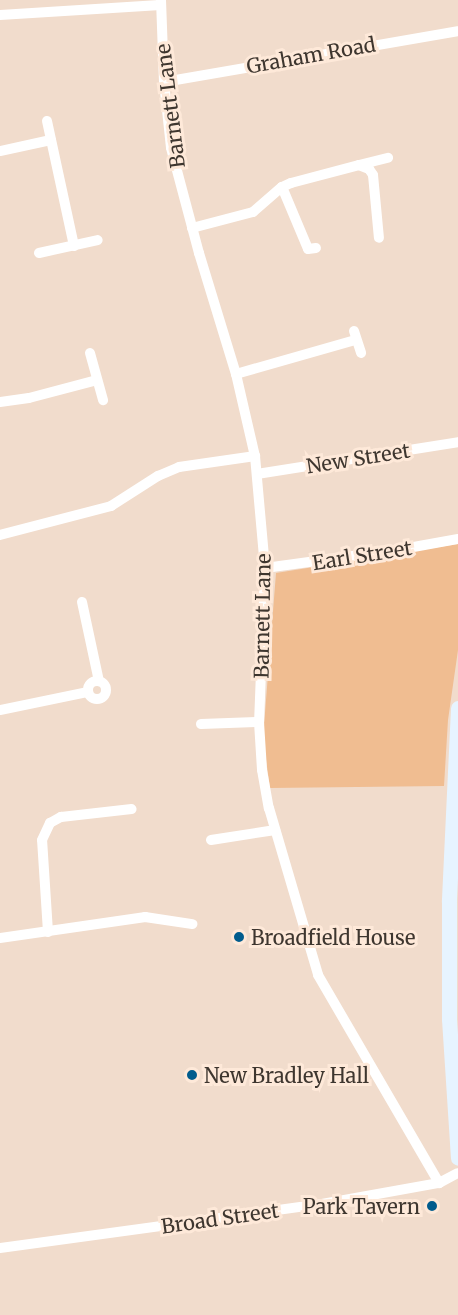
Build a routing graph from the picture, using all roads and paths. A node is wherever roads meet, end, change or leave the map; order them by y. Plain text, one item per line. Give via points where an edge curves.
1 (45, 0) edge
2 (161, 2) edge
3 (46, 12) junction
4 (0, 15) edge
5 (458, 31) edge
6 (164, 82) junction
7 (47, 121) dead end
8 (51, 140) junction
9 (0, 151) edge
10 (388, 158) dead end
11 (359, 165) junction
12 (282, 187) junction
13 (192, 228) junction
14 (379, 238) dead end
15 (98, 240) dead end
16 (74, 246) junction
17 (316, 248) dead end
18 (39, 253) dead end
19 (90, 353) dead end
20 (360, 353) dead end
21 (236, 374) junction
22 (97, 380) junction
23 (103, 400) dead end
24 (0, 402) edge
25 (458, 442) edge
26 (255, 456) junction
27 (257, 474) junction
28 (0, 536) edge
29 (458, 539) edge
30 (265, 568) junction
31 (82, 602) dead end
32 (99, 681) junction
33 (88, 692) junction
34 (458, 708) edge
35 (0, 710) edge
36 (259, 722) junction
37 (201, 724) dead end
38 (456, 785) edge
39 (132, 809) dead end
40 (275, 830) junction
41 (211, 840) dead end
42 (192, 924) dead end
43 (48, 932) junction
44 (0, 938) edge
45 (454, 1046) edge
46 (458, 1158) edge
47 (458, 1173) edge
48 (439, 1183) junction
49 (0, 1248) edge

1 - 3 street
2 - 3 street
2 - 6 street, Barnett Lane
3 - 4 street
5 - 6 street, Graham Road
6 - 13 street, Barnett Lane via 171,147
7 - 8 street
8 - 9 street
8 - 16 street
10 - 11 street
11 - 12 street
11 - 14 street via 373,175
12 - 13 street via 253,212
12 - 17 street via 308,249
13 - 21 street, Barnett Lane
15 - 16 street
16 - 18 street
19 - 22 street
20 - 21 street via 354,335
21 - 26 street, Barnett Lane
22 - 23 street
22 - 24 street
25 - 27 street, New Street
26 - 27 street, Barnett Lane
26 - 28 street via 179,467 111,506
27 - 30 street, Barnett Lane
29 - 30 street, Earl Street
30 - 36 street, Barnett Lane
31 - 32 street
32 - 33 street via 91,683
32 - 33 street via 105,686 104,696 94,698
33 - 35 street
34 - 38 street
36 - 37 street
36 - 40 street, Barnett Lane via 262,770
38 - 45 street via 449,902
39 - 43 street via 116,816 61,817 45,830 42,840
40 - 41 street
40 - 48 street, Barnett Lane via 318,975
42 - 43 street via 145,917
43 - 44 street
45 - 46 street
47 - 48 street
48 - 49 street, Broad Street via 322,1204

